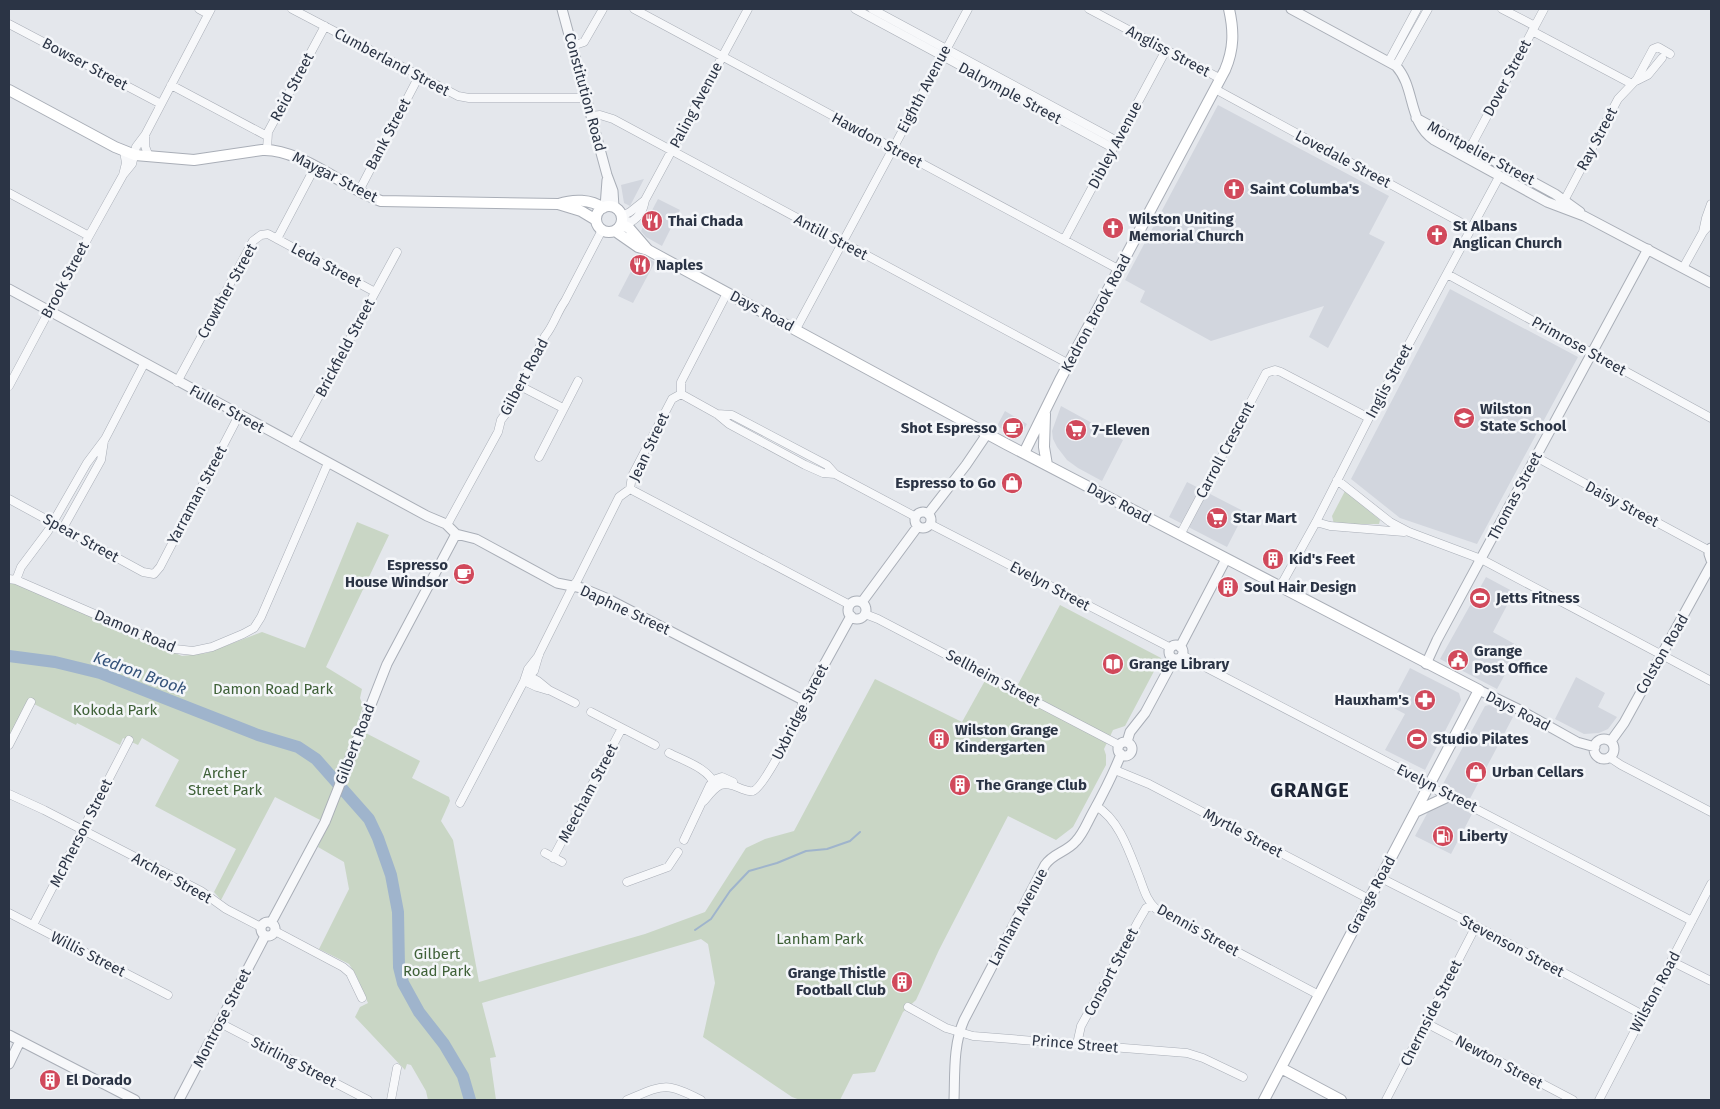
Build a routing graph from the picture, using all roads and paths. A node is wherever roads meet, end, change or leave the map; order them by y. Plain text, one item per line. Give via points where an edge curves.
1 (199, 9) edge
2 (292, 9) edge
3 (562, 9) edge
4 (603, 9) edge
5 (634, 9) edge
6 (748, 9) edge
7 (855, 9) edge
8 (872, 9) edge
9 (968, 9) edge
10 (1089, 9) edge
11 (1229, 9) edge
12 (1417, 9) edge
13 (1428, 9) edge
14 (1502, 9) edge
15 (1544, 9) edge
16 (1296, 10) edge
17 (210, 11) edge
18 (9, 24) edge
19 (325, 26) junction
20 (1534, 28) junction
21 (572, 46) junction
22 (1166, 50) junction
23 (944, 52) junction
24 (1670, 54) dead end
25 (722, 56) junction
26 (1662, 58) dead end
27 (1392, 64) junction
28 (418, 76) junction
29 (1220, 79) junction
30 (1633, 83) junction
31 (171, 85) junction
32 (1215, 89) junction
33 (9, 90) edge
34 (586, 98) junction
35 (161, 104) junction
36 (591, 116) junction
37 (1416, 118) junction
38 (145, 135) junction
39 (267, 136) junction
40 (1115, 144) junction
41 (893, 148) junction
42 (1470, 148) junction
43 (267, 150) junction
44 (671, 151) junction
45 (130, 153) junction
46 (149, 157) junction
47 (315, 167) junction
48 (1499, 176) junction
49 (359, 191) junction
50 (9, 193) edge
51 (1565, 199) junction
52 (558, 204) junction
53 (1711, 204) edge
54 (607, 208) junction
55 (1584, 216) junction
56 (596, 220) junction
57 (620, 223) junction
58 (1711, 223) edge
59 (1471, 228) junction
60 (602, 230) junction
61 (1703, 232) junction
62 (89, 236) junction
63 (277, 239) junction
64 (1064, 240) junction
65 (842, 243) junction
66 (1648, 249) junction
67 (397, 252) dead end
68 (1683, 268) junction
69 (1120, 270) junction
70 (1447, 274) junction
71 (1711, 283) edge
72 (9, 289) edge
73 (375, 292) junction
74 (727, 293) junction
75 (49, 310) junction
76 (796, 329) junction
77 (1592, 352) junction
78 (144, 364) junction
79 (1069, 364) junction
80 (578, 380) dead end
81 (178, 382) junction
82 (9, 386) edge
83 (520, 386) junction
84 (681, 394) junction
85 (563, 408) junction
86 (1045, 410) junction
87 (239, 415) junction
88 (1369, 418) junction
89 (1711, 418) edge
90 (986, 434) junction
91 (105, 439) junction
92 (293, 444) junction
93 (1024, 454) junction
94 (539, 457) dead end
95 (1536, 457) junction
96 (328, 463) junction
97 (1047, 465) junction
98 (1337, 480) junction
99 (630, 489) junction
100 (9, 499) edge
101 (916, 517) junction
102 (1385, 518) junction
103 (929, 519) junction
104 (53, 522) junction
105 (1316, 522) junction
106 (447, 525) junction
107 (918, 526) junction
108 (63, 528) junction
109 (1380, 530) junction
110 (1409, 532) junction
111 (456, 534) junction
112 (1180, 535) junction
113 (1711, 553) edge
114 (1226, 559) junction
115 (1481, 559) junction
116 (1711, 565) edge
117 (154, 574) joint
118 (12, 579) edge
119 (572, 586) junction
120 (1280, 588) junction
121 (862, 602) junction
122 (850, 605) junction
123 (865, 614) junction
124 (851, 616) junction
125 (1176, 652) junction
126 (1662, 655) junction
127 (1426, 664) junction
128 (527, 677) junction
129 (1711, 681) edge
130 (1478, 690) junction
131 (803, 700) junction
132 (31, 702) dead end
133 (575, 703) dead end
134 (591, 712) dead end
135 (622, 728) junction
136 (129, 740) dead end
137 (1611, 742) junction
138 (9, 745) edge
139 (655, 745) dead end
140 (1122, 747) junction
141 (1595, 747) junction
142 (669, 752) dead end
143 (1609, 757) junction
144 (1115, 770) junction
145 (715, 783) junction
146 (1429, 785) junction
147 (9, 794) edge
148 (1449, 796) junction
149 (460, 802) dead end
150 (1096, 806) junction
151 (1415, 812) junction
152 (1711, 812) edge
153 (82, 830) junction
154 (684, 840) dead end
155 (678, 852) dead end
156 (545, 853) dead end
157 (554, 858) junction
158 (562, 862) dead end
159 (1380, 878) junction
160 (627, 882) dead end
161 (1711, 884) edge
162 (1369, 899) junction
163 (1152, 906) junction
164 (9, 913) edge
165 (1692, 920) junction
166 (33, 926) junction
167 (1476, 926) junction
168 (273, 927) junction
169 (263, 931) junction
170 (1671, 961) junction
171 (1711, 982) edge
172 (1319, 995) junction
173 (168, 996) dead end
174 (362, 998) dead end
175 (908, 1007) dead end
176 (1643, 1015) junction
177 (220, 1023) junction
178 (1426, 1023) junction
179 (959, 1032) junction
180 (9, 1035) edge
181 (20, 1041) junction
182 (1077, 1044) junction
183 (9, 1064) edge
184 (397, 1068) dead end
185 (1281, 1068) junction
186 (1243, 1077) dead end
187 (135, 1100) edge
188 (179, 1100) edge
189 (368, 1100) edge
190 (391, 1100) edge
191 (627, 1100) edge
192 (701, 1100) edge
193 (954, 1100) edge
194 (1264, 1100) edge
195 (1341, 1100) edge
196 (1386, 1100) edge
197 (1573, 1100) edge
198 (1599, 1100) edge

1 - 17 street
2 - 19 street, Cumberland Street
3 - 21 street, Constitution Road
4 - 21 street via 584,42
5 - 25 street, Hawdon Street
6 - 25 street, Paling Avenue
7 - 23 street, Dalrymple Street
8 - 23 street, Dalrymple Street
9 - 23 street, Eighth Avenue
10 - 22 street, Angliss Street
11 - 29 main road, Kedron Brook Road via 1232,47
12 - 27 street
13 - 27 street
14 - 20 street
15 - 20 street, Dover Street
16 - 27 street
17 - 31 street, Brook Street
18 - 35 street, Bowser Street
19 - 28 street, Cumberland Street
19 - 39 street, Reid Street
20 - 30 street
20 - 42 street, Dover Street
21 - 34 street, Constitution Road
22 - 29 street, Angliss Street
22 - 40 street, Dibley Avenue
23 - 40 street, Dalrymple Street
23 - 41 street, Eighth Avenue
24 - 30 street, Ray Street via 1654,48
25 - 41 street, Hawdon Street
25 - 44 street, Paling Avenue
26 - 30 street, Ray Street via 1648,75
27 - 37 street via 1403,76
28 - 34 street, Cumberland Street via 463,97
28 - 49 street, Bank Street
29 - 32 main road, Kedron Brook Road
30 - 51 street, Ray Street via 1620,97
31 - 35 street, Brook Street
31 - 39 street
32 - 59 street, Lovedale Street
32 - 69 main road, Kedron Brook Road
33 - 45 main road, Maygar Street
34 - 36 street, Constitution Road
35 - 38 street, Brook Street
36 - 44 street, Antill Street via 608,117
36 - 54 street, Constitution Road via 607,174
37 - 42 street, Montpelier Street
37 - 48 street, Montpelier Street via 1434,140
38 - 45 street, Brook Street
38 - 46 street
39 - 43 street, Reid Street
40 - 64 street, Dibley Avenue
41 - 64 street, Hawdon Street
41 - 65 street, Eighth Avenue
42 - 51 street, Montpelier Street
43 - 46 main road, Maygar Street via 194,160
43 - 47 main road, Maygar Street via 286,153
44 - 57 street, Paling Avenue via 644,200
44 - 65 street, Antill Street
45 - 46 main road, Maygar Street
45 - 62 street, Brook Street via 132,164
47 - 49 main road, Maygar Street
47 - 63 street, Crowther Street
48 - 55 street, Montpelier Street via 1547,202
48 - 59 street, Inglis Street
49 - 52 main road, Maygar Street via 388,202
50 - 62 street
51 - 55 street, Montpelier Street
52 - 54 main road, Maygar Street via 590,202
52 - 56 main road, Maygar Street
53 - 61 street
54 - 56 main road via 598,213
54 - 57 main road via 617,210
55 - 66 street, Montpelier Street
56 - 60 main road
57 - 60 main road via 608,232
57 - 74 main road, Days Road via 648,250
58 - 61 street
59 - 70 street, Inglis Street
60 - 83 street, Gilbert Road
61 - 68 street
62 - 75 street, Brook Street
63 - 73 street, Leda Street
63 - 81 street, Crowther Street via 268,234 253,241
64 - 69 street, Hawdon Street
65 - 76 street, Eighth Avenue
65 - 79 street, Antill Street
66 - 68 street, Montpelier Street
66 - 77 street, Thomas Street
67 - 73 street, Brickfield Street
68 - 71 street, Montpelier Street
69 - 79 main road, Kedron Brook Road
70 - 77 street, Primrose Street
70 - 88 street, Inglis Street
72 - 75 street, Fuller Street
73 - 92 street, Brickfield Street
74 - 76 main road, Days Road
74 - 84 street, Jean Street via 681,382
75 - 78 street, Fuller Street
75 - 82 street, Brook Street
76 - 90 main road, Days Road
77 - 89 street, Primrose Street
77 - 95 street, Thomas Street
78 - 81 street, Fuller Street
78 - 91 street
79 - 86 main road, Kedron Brook Road
80 - 85 street
81 - 87 street, Fuller Street
83 - 85 street
83 - 106 street, Gilbert Road
84 - 99 street, Jean Street via 672,399 632,476
84 - 101 street via 716,414 732,415
85 - 94 street
86 - 93 main road, Kedron Brook Road
86 - 97 main road
87 - 92 street, Fuller Street
87 - 117 street, Yarraman Street
88 - 98 street, Inglis Street
88 - 112 street, Carroll Crescent via 1275,367 1268,371
90 - 93 main road, Days Road
90 - 103 street
91 - 104 street via 87,463
91 - 108 street via 101,460
92 - 96 street, Fuller Street
93 - 97 main road, Days Road
95 - 113 street, Daisy Street
95 - 115 street, Thomas Street
96 - 106 street, Fuller Street
96 - 118 street, Damon Road via 261,617 254,628 212,648 175,649
97 - 112 main road, Days Road
98 - 102 street
98 - 105 street, Inglis Street
99 - 119 street, Jean Street via 620,497
99 - 122 street
100 - 104 street, Spear Street
101 - 103 street via 921,513
101 - 107 street
102 - 109 street
102 - 110 street
103 - 107 street via 924,528
103 - 125 street, Evelyn Street
104 - 108 street, Spear Street
104 - 118 street
105 - 109 street via 1327,526
105 - 120 street, Inglis Street
106 - 111 street, Daphne Street
107 - 121 street
108 - 117 street, Spear Street via 143,572
109 - 110 street
110 - 115 street
111 - 119 street, Daphne Street via 476,539 557,583
111 - 168 street, Gilbert Road via 387,664 325,822
112 - 114 main road, Days Road
114 - 120 main road, Days Road
114 - 125 street, Lanham Avenue
115 - 126 street
115 - 127 street, Thomas Street
116 - 126 street, Colston Road
119 - 128 street, Jean Street via 536,665
119 - 131 street, Daphne Street via 606,598
120 - 127 main road, Days Road
121 - 122 street
121 - 123 street
122 - 124 street via 848,611
123 - 124 street via 859,619
123 - 140 street, Sellheim Street
124 - 131 street, Uxbridge Street via 812,691
125 - 140 street, Lanham Avenue
125 - 146 street, Evelyn Street
126 - 129 street
126 - 137 street, Colston Road
127 - 130 main road, Days Road
128 - 133 street
128 - 149 street, Jean Street
130 - 141 street, Days Road via 1577,742
130 - 146 main road, Grange Road
131 - 145 street, Uxbridge Street via 783,747 760,787 750,791 726,778
132 - 138 street
134 - 135 street
135 - 139 street
135 - 157 street, Meecham Street
136 - 153 street, McPherson Street
137 - 141 street via 1602,739
137 - 143 street via 1614,750
140 - 144 street, Lanham Avenue
141 - 143 street via 1598,755
142 - 145 street, Uxbridge Street via 705,772
143 - 152 street
144 - 150 street, Lanham Avenue
144 - 162 street, Myrtle Street via 1149,784
145 - 154 street via 706,792
146 - 148 street, Evelyn Street
146 - 151 main road, Grange Road
147 - 153 street, Archer Street
148 - 151 main road
148 - 165 street, Evelyn Street
150 - 163 street, Dennis Street via 1112,820
150 - 179 street, Lanham Avenue via 1076,841 1053,855 1045,865
151 - 159 main road, Grange Road
153 - 166 street, McPherson Street
153 - 169 street, Archer Street via 201,891
155 - 160 street via 668,867
156 - 157 street, Meecham Street
157 - 158 street, Meecham Street
159 - 162 main road, Grange Road
159 - 167 street, Stevenson Street
161 - 165 street, Wilston Road
162 - 172 main road, Grange Road
163 - 172 street, Dennis Street
163 - 182 street, Consort Street via 1142,914 1081,1026
164 - 166 street, Willis Street
165 - 170 street, Wilston Road
166 - 173 street, Willis Street
167 - 176 street, Stevenson Street
167 - 178 street, Chermside Street
168 - 169 street via 266,923
168 - 174 street via 343,967 350,973
169 - 177 street, Montrose Street
170 - 171 street
170 - 176 street, Wilston Road
172 - 185 main road, Grange Road
175 - 179 street, Prince Street
176 - 198 street, Wilston Road
177 - 188 street, Montrose Street
177 - 189 street, Stirling Street
178 - 196 street, Chermside Street
178 - 197 street, Newton Street
179 - 182 street, Prince Street
179 - 193 street, Lanham Avenue
180 - 181 street
181 - 183 street
181 - 187 street
182 - 186 street, Prince Street via 1194,1054
184 - 190 street
185 - 194 main road, Grange Road
185 - 195 main road
191 - 192 street via 654,1089 669,1087

